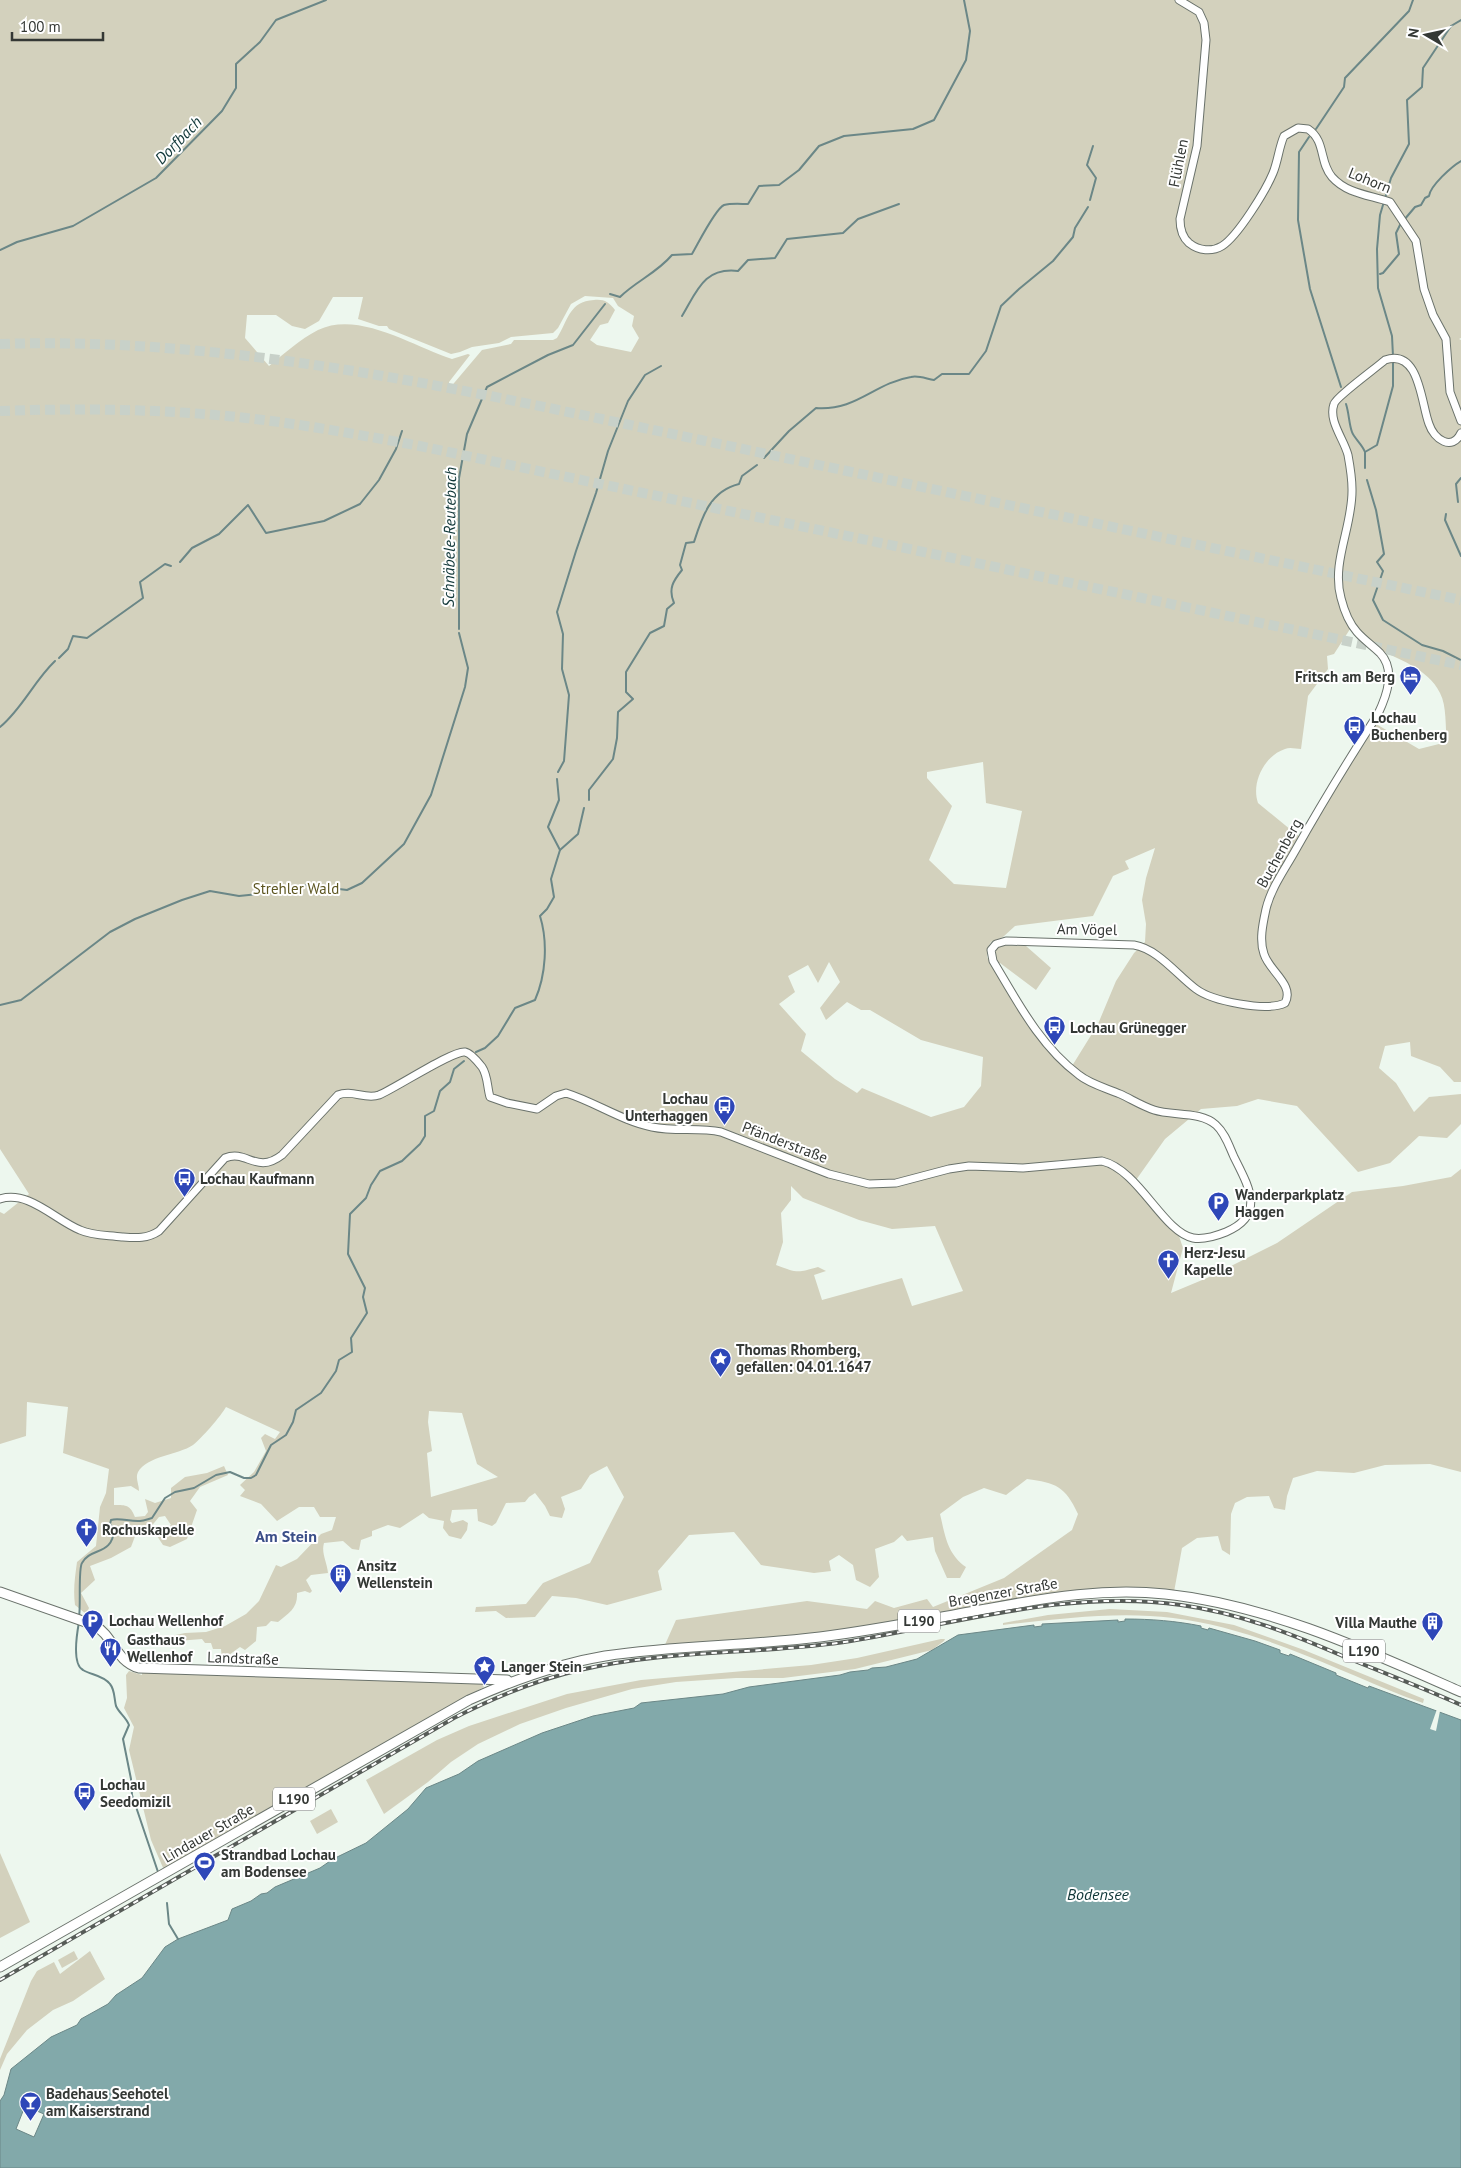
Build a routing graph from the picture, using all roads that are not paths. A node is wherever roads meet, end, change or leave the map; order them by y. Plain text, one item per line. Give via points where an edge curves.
1 (1179, 0) edge
2 (1209, 250) joint
3 (1461, 421) edge
4 (1461, 433) edge
5 (991, 953) joint
6 (1178, 974) joint
7 (0, 1199) edge
8 (0, 1592) edge
9 (509, 1682) junction
10 (1461, 1692) edge
11 (0, 1967) edge

1 - 2 street, Flühlen via 1199,12 1206,40 1197,146 1180,223 1188,242
2 - 3 street, Lohorn via 1223,245 1238,229 1271,177 1284,136 1298,128 1316,134 1328,171 1337,182 1353,191 1388,201 1416,242 1424,289 1446,339 1450,392
4 - 6 street, Buchenberg via 1455,442 1438,439 1428,423 1411,367 1392,358 1340,396 1333,407 1335,423 1347,454 1352,490 1338,579 1341,598 1352,626 1385,660 1388,688 1378,714 1268,902 1262,948 1268,964 1286,988 1286,1002 1265,1008 1234,1002 1199,991
5 - 6 street, Am Vögel via 996,944 1006,941 1128,944 1146,948
5 - 7 street, Pfänderstraße via 992,961 1036,1031 1080,1076 1154,1110 1206,1119 1217,1125 1250,1193 1251,1210 1242,1223 1214,1236 1191,1237 1174,1226 1128,1176 1102,1161 1023,1168 969,1166 881,1185 857,1182 721,1132 652,1127 566,1093 538,1109 494,1100 489,1095 482,1068 470,1054 462,1052 378,1095 348,1092 338,1095 272,1162 259,1163 235,1156 225,1158 159,1231 147,1237 86,1233 21,1198 9,1196
8 - 9 main road, Landstraße via 94,1625 105,1633 119,1656 145,1669
9 - 10 main road, Bregenzer Straße / L190 via 555,1667 606,1656 820,1637 1071,1595 1127,1592 1192,1598 1281,1619
9 - 11 main road, Lindauer Straße / L190 via 419,1727

